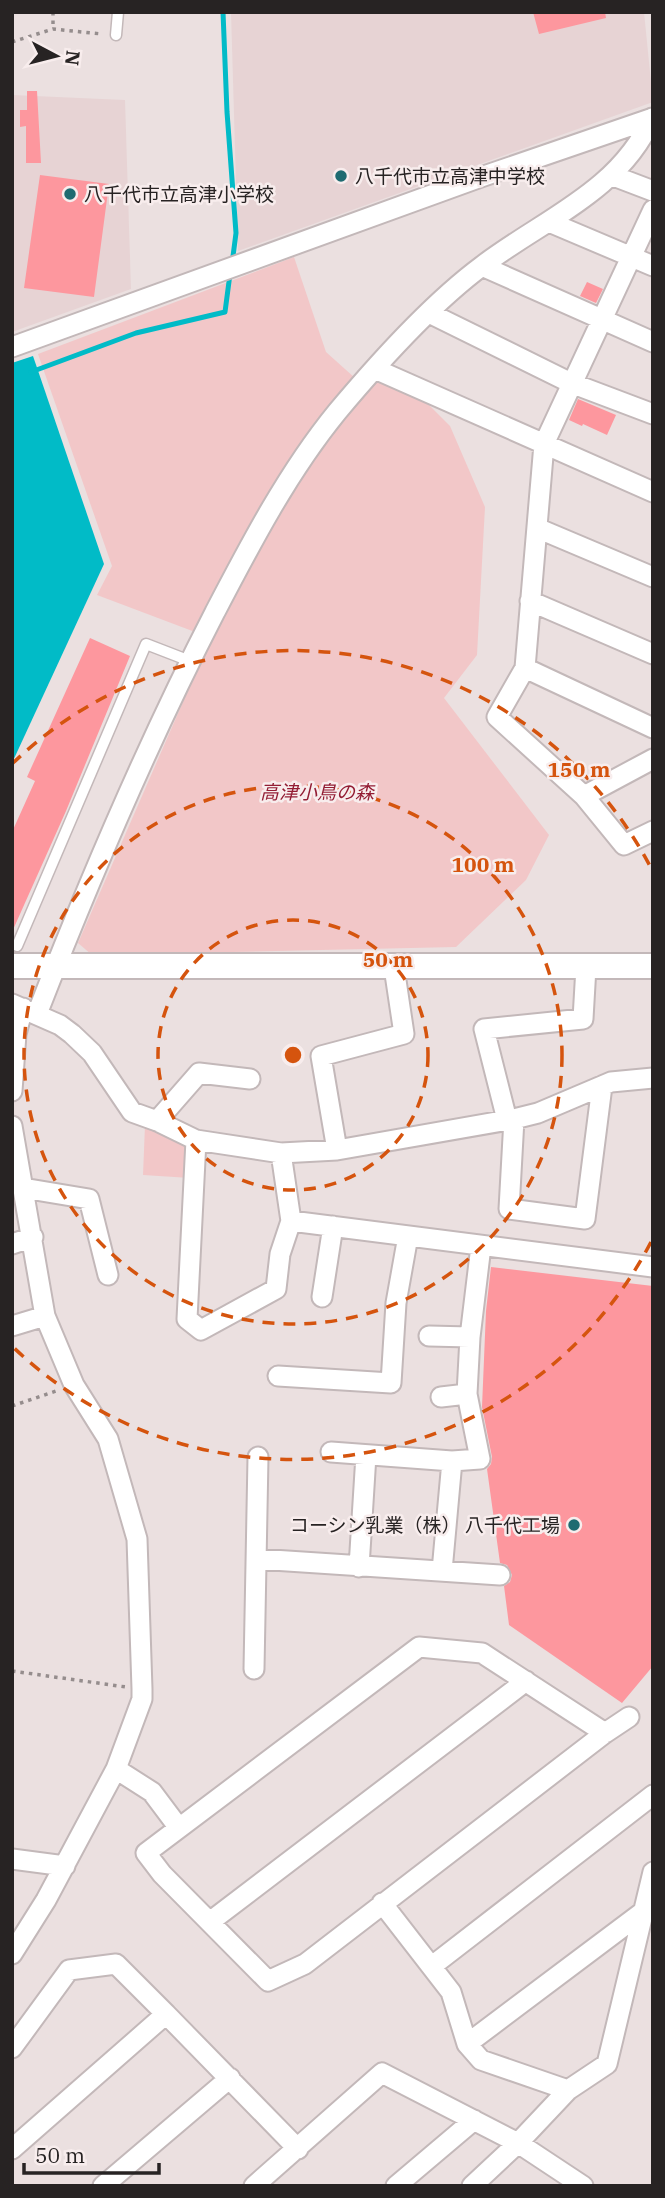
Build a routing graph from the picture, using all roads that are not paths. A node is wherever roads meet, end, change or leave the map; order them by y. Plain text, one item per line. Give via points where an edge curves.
1 (118, 12) edge
2 (116, 35) road end
3 (652, 118) edge
4 (611, 175) junction
5 (653, 191) edge
6 (653, 210) edge
7 (550, 222) junction
8 (630, 257) junction
9 (482, 266) junction
10 (653, 266) edge
11 (429, 313) junction
12 (602, 319) junction
13 (653, 342) edge
14 (12, 347) edge
15 (375, 369) junction
16 (571, 383) junction
17 (653, 414) edge
18 (544, 444) junction
19 (653, 492) edge
20 (537, 528) junction
21 (653, 577) edge
22 (530, 601) junction
23 (653, 654) edge
24 (190, 661) junction
25 (524, 668) junction
26 (653, 728) edge
27 (653, 759) edge
28 (584, 796) junction
29 (653, 831) edge
30 (15, 956) edge
31 (55, 966) junction
32 (653, 966) edge
33 (394, 967) junction
34 (586, 967) junction
35 (24, 1009) edge
36 (653, 1078) edge
37 (250, 1079) dead end
38 (602, 1086) junction
39 (12, 1091) edge
40 (510, 1119) junction
41 (157, 1121) junction
42 (12, 1126) edge
43 (196, 1140) junction
44 (337, 1150) junction
45 (281, 1153) junction
46 (23, 1188) junction
47 (290, 1221) junction
48 (334, 1226) junction
49 (408, 1236) junction
50 (33, 1237) junction
51 (12, 1244) edge
52 (481, 1246) junction
53 (653, 1268) edge
54 (108, 1275) dead end
55 (322, 1297) dead end
56 (45, 1316) junction
57 (12, 1326) edge
58 (429, 1336) dead end
59 (470, 1337) junction
60 (278, 1376) dead end
61 (467, 1394) junction
62 (441, 1397) dead end
63 (331, 1452) dead end
64 (366, 1455) junction
65 (258, 1457) dead end
66 (452, 1461) junction
67 (257, 1559) junction
68 (359, 1567) junction
69 (442, 1572) junction
70 (500, 1575) dead end
71 (254, 1669) dead end
72 (526, 1681) junction
73 (629, 1717) dead end
74 (605, 1733) junction
75 (116, 1769) junction
76 (653, 1795) edge
77 (179, 1828) junction
78 (12, 1859) edge
79 (65, 1866) junction
80 (653, 1872) edge
81 (382, 1903) junction
82 (644, 1910) junction
83 (211, 1922) junction
84 (12, 1954) edge
85 (432, 1966) junction
86 (166, 2014) junction
87 (467, 2044) junction
88 (12, 2049) edge
89 (230, 2078) junction
90 (568, 2090) junction
91 (474, 2120) junction
92 (15, 2141) edge
93 (519, 2143) junction
94 (298, 2149) junction
95 (103, 2186) edge
96 (254, 2186) edge
97 (396, 2186) edge
98 (472, 2186) edge
99 (583, 2186) edge

1 - 2 lane
3 - 4 street
3 - 14 street
4 - 5 street
4 - 7 street
6 - 8 street
7 - 8 street
7 - 9 street
8 - 10 street
8 - 12 street
9 - 11 street
9 - 12 street
11 - 15 street
11 - 16 street
12 - 13 street
12 - 16 street
15 - 18 street
15 - 24 street via 314,442 248,547
16 - 17 street
16 - 18 street
18 - 19 street
18 - 20 street
20 - 21 street
20 - 22 street
22 - 23 street
22 - 25 street
24 - 30 lane via 146,644
24 - 31 street
25 - 26 street
25 - 28 street via 497,717
27 - 28 street
28 - 29 street via 624,845
30 - 31 street
31 - 33 street
31 - 35 street
32 - 34 street
33 - 34 street
33 - 44 street via 404,1034 321,1056
34 - 40 street via 583,1018 484,1028
35 - 39 street via 16,1034
35 - 41 street via 60,1025 92,1053 132,1112
36 - 38 street
37 - 41 street via 199,1073
38 - 40 street via 538,1113
38 - 40 street via 585,1219 509,1209
40 - 44 street
41 - 43 street
42 - 46 street
43 - 45 street
43 - 47 street via 187,1319 201,1330 276,1289
44 - 45 street
45 - 47 street
46 - 50 street
46 - 54 street via 89,1199
47 - 48 street
48 - 49 street
48 - 55 street
49 - 52 street
49 - 60 street via 396,1303 391,1383
50 - 51 street
50 - 56 street
52 - 53 street
52 - 59 street
56 - 57 street
56 - 75 street via 74,1385 108,1439 137,1539 142,1699
58 - 59 street
59 - 61 street
61 - 62 street
61 - 66 street via 480,1459
63 - 64 street
64 - 66 street
64 - 68 street
65 - 67 street
66 - 69 street
67 - 68 street
67 - 71 street
68 - 69 street
69 - 70 street
72 - 74 street
72 - 77 street via 482,1653 419,1647
72 - 83 street
73 - 74 street
74 - 81 street
75 - 77 street via 152,1791
75 - 79 street
76 - 85 street
77 - 83 street via 146,1853
78 - 79 street
79 - 84 street
80 - 82 street
81 - 83 street via 305,1964 268,1981
81 - 85 street
82 - 87 street
82 - 90 street via 607,2064
85 - 87 street via 451,1992
86 - 88 street via 116,1964 69,1970
86 - 89 street
86 - 92 street
87 - 90 street via 481,2060
89 - 94 street
89 - 95 street
90 - 93 street
91 - 93 street
91 - 94 street via 382,2073
91 - 97 street
93 - 98 street
93 - 99 street
94 - 96 street

